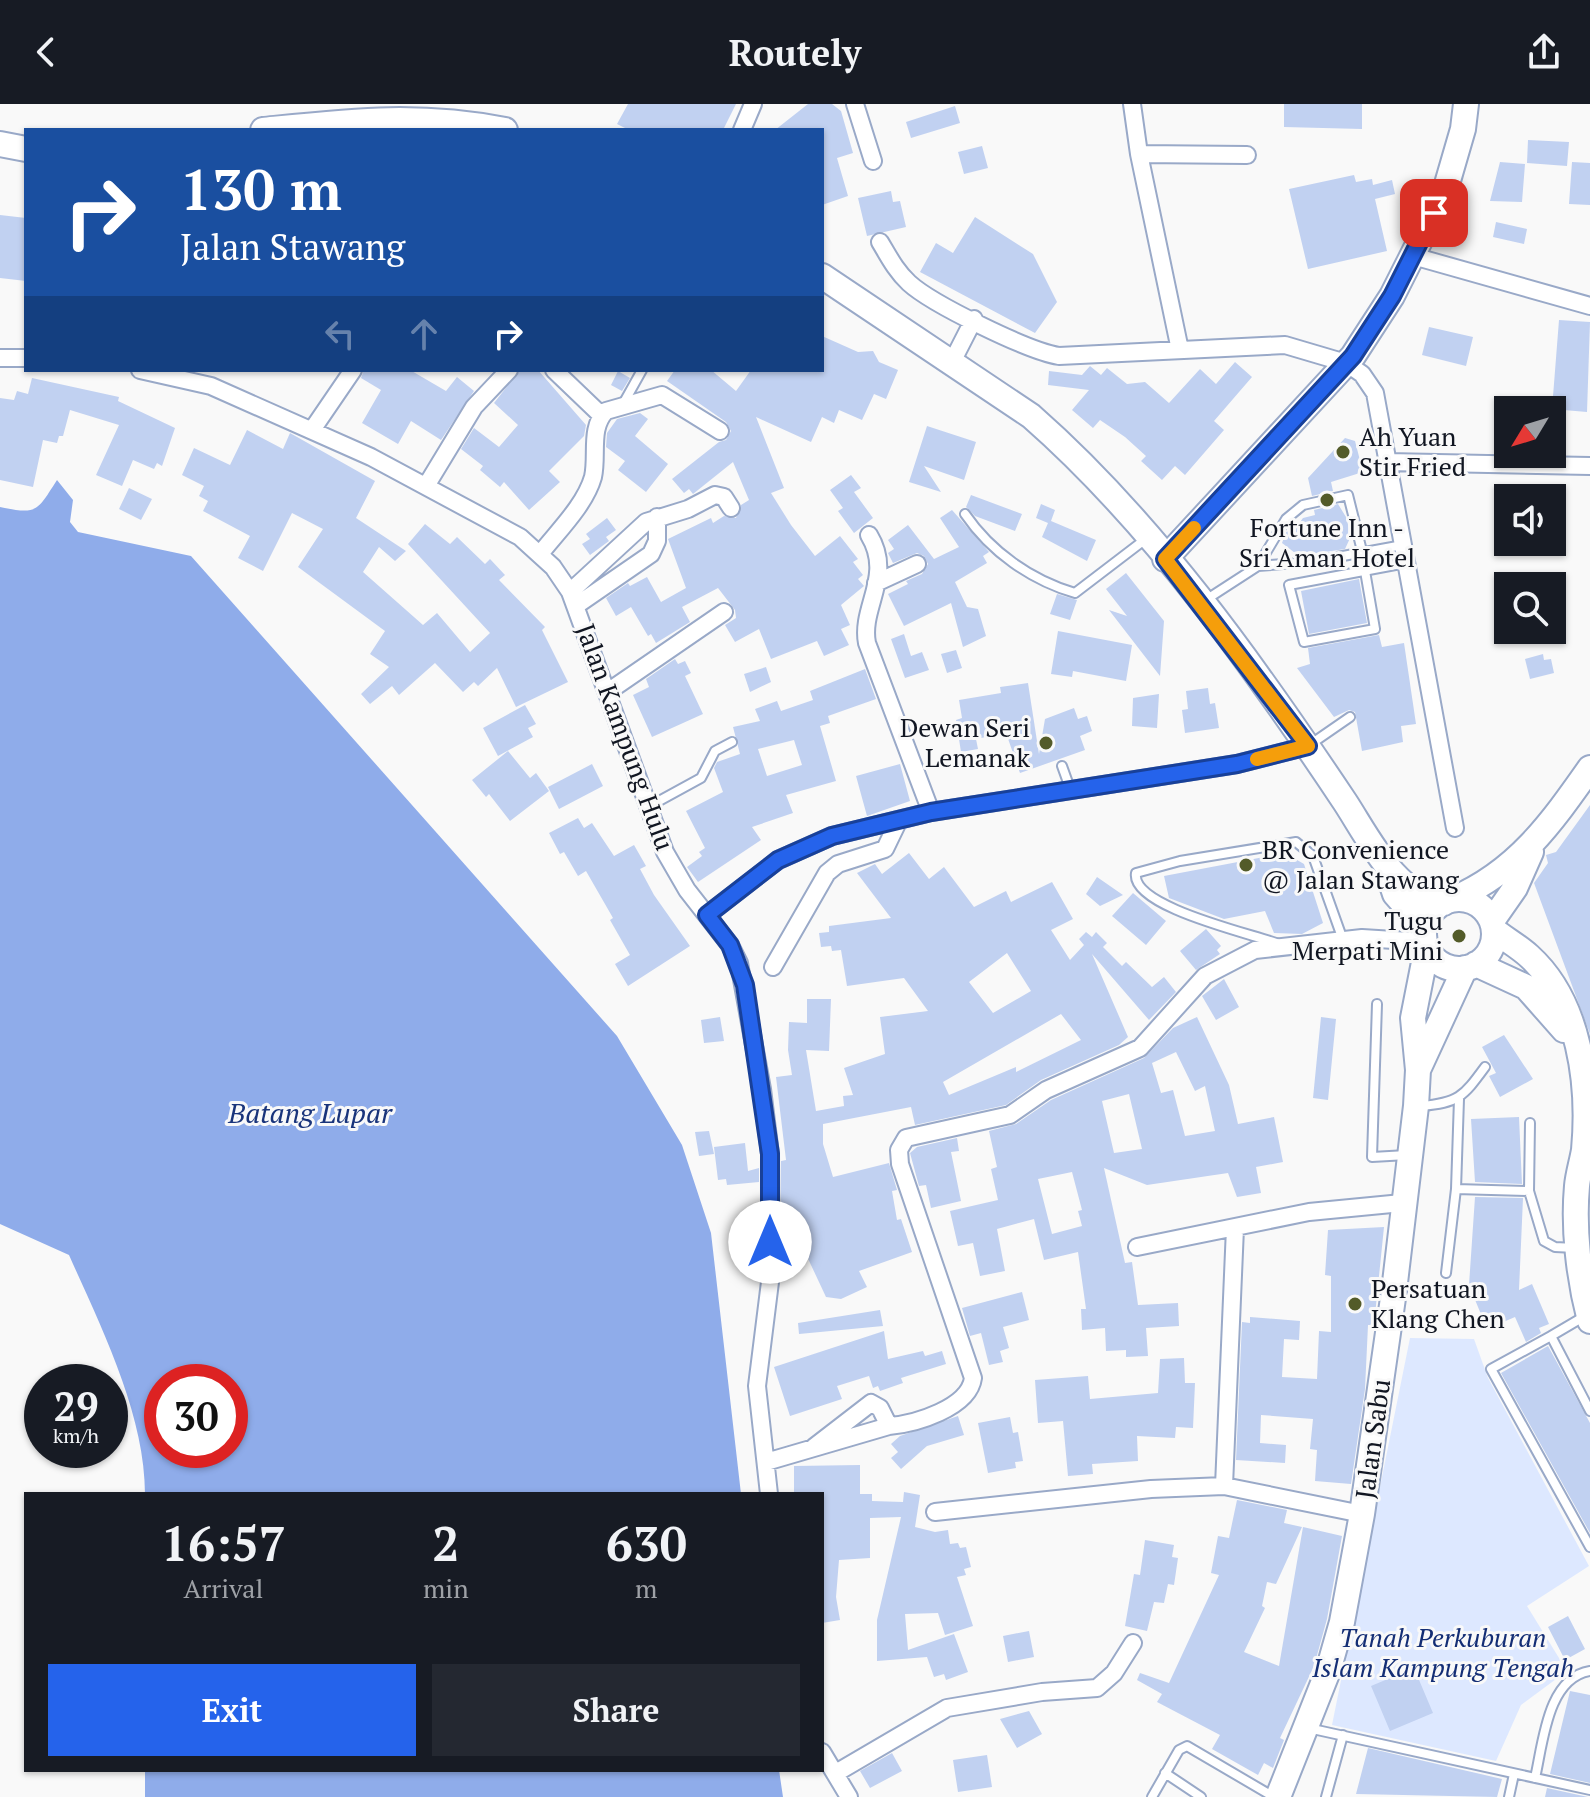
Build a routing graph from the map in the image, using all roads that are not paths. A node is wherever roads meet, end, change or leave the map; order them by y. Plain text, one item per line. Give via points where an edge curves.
1 (855, 104) edge
2 (1132, 104) edge
3 (1466, 104) edge
4 (754, 106) edge
5 (282, 128) edge
6 (492, 128) edge
7 (743, 128) edge
8 (0, 144) edge
9 (24, 149) edge
10 (1139, 154) junction
11 (1247, 155) dead end
12 (873, 161) dead end
13 (880, 242) dead end
14 (1413, 256) junction
15 (824, 277) edge
16 (1590, 306) edge
17 (974, 319) junction
18 (1180, 350) junction
19 (0, 358) edge
20 (24, 358) edge
21 (952, 362) junction
22 (1346, 363) junction
23 (149, 372) edge
24 (352, 372) edge
25 (507, 372) edge
26 (556, 372) edge
27 (641, 372) edge
28 (622, 405) junction
29 (601, 415) junction
30 (312, 430) junction
31 (720, 431) dead end
32 (1387, 462) junction
33 (1590, 466) edge
34 (426, 486) junction
35 (731, 508) dead end
36 (965, 514) dead end
37 (657, 517) junction
38 (869, 535) dead end
39 (1148, 538) junction
40 (1403, 545) junction
41 (1362, 551) junction
42 (540, 554) junction
43 (1165, 559) junction
44 (1406, 563) junction
45 (917, 564) dead end
46 (1258, 566) junction
47 (1365, 571) junction
48 (876, 583) junction
49 (574, 598) junction
50 (1200, 603) junction
51 (724, 612) dead end
52 (609, 691) junction
53 (1350, 717) dead end
54 (732, 742) dead end
55 (1308, 746) junction
56 (1062, 766) dead end
57 (1590, 768) edge
58 (1071, 792) junction
59 (647, 807) junction
60 (931, 812) junction
61 (899, 820) junction
62 (1455, 828) dead end
63 (1535, 843) junction
64 (1382, 859) junction
65 (1447, 901) junction
66 (707, 915) junction
67 (1493, 926) junction
68 (1426, 939) junction
69 (1343, 940) junction
70 (1282, 945) junction
71 (1471, 966) junction
72 (773, 967) dead end
73 (1377, 1004) dead end
74 (1580, 1060) junction
75 (1485, 1067) dead end
76 (1418, 1070) junction
77 (1459, 1099) junction
78 (1416, 1106) junction
79 (1530, 1123) dead end
80 (1408, 1155) junction
81 (1456, 1189) junction
82 (1529, 1191) junction
83 (1402, 1203) junction
84 (1235, 1228) junction
85 (1137, 1247) dead end
86 (1579, 1249) junction
87 (1446, 1273) dead end
88 (1589, 1317) edge
89 (1551, 1336) junction
90 (1590, 1411) edge
91 (889, 1426) junction
92 (814, 1447) junction
93 (766, 1462) junction
94 (1224, 1486) junction
95 (769, 1492) edge
96 (935, 1512) dead end
97 (1362, 1514) junction
98 (1587, 1534) edge
99 (1590, 1547) edge
100 (1133, 1643) dead end
101 (1590, 1671) edge
102 (1307, 1728) junction
103 (1343, 1735) junction
104 (824, 1755) edge
105 (836, 1773) junction
106 (1165, 1773) junction
107 (1514, 1774) junction
108 (1535, 1778) junction
109 (1590, 1790) edge
110 (849, 1797) edge
111 (1152, 1797) edge
112 (1201, 1797) edge
113 (1276, 1797) edge
114 (1326, 1797) edge
115 (1509, 1797) edge

1 - 12 street
2 - 10 street
3 - 14 main road via 1445,191
4 - 7 street
5 - 6 main road via 429,118
8 - 9 main road
10 - 11 street
10 - 18 street
13 - 17 street via 922,294
14 - 16 street
14 - 22 main road
15 - 21 main road
17 - 18 street via 1036,351 1059,356
17 - 21 street
18 - 22 street via 1285,345
19 - 20 street
21 - 39 main road via 1058,440
22 - 32 street via 1375,393
22 - 43 main road
23 - 30 street, Jalan Kampung Hulu via 211,386
24 - 30 street
25 - 34 street via 474,407
26 - 29 street
27 - 28 lane
28 - 29 street
28 - 31 street via 662,395
29 - 42 street via 584,496
30 - 34 street, Jalan Kampung Hulu
32 - 33 street
32 - 40 street
34 - 42 street, Jalan Kampung Hulu via 520,537
35 - 37 street via 724,497 715,495
36 - 39 lane via 1022,571 1075,593
37 - 49 street via 646,522
37 - 49 street via 651,554
38 - 48 street via 878,555
39 - 43 main road
40 - 41 lane
40 - 44 street
41 - 46 lane
41 - 46 lane via 1348,495 1303,505 1286,519
42 - 49 street, Jalan Kampung Hulu
43 - 50 main road
44 - 47 lane
44 - 62 street
45 - 48 street
46 - 50 lane
47 - 47 lane via 1289,585 1304,642 1375,629
48 - 60 street via 867,643
49 - 52 street, Jalan Kampung Hulu
50 - 55 main road
51 - 52 street
52 - 59 street, Jalan Kampung Hulu
53 - 55 lane
54 - 59 lane via 715,751 701,778
55 - 58 street via 1237,764
55 - 64 main road
56 - 58 lane
57 - 63 main road
58 - 60 street
59 - 66 street, Jalan Kampung Hulu via 676,873
60 - 61 street
61 - 66 street via 796,849
61 - 72 street via 885,849 838,864 827,873
63 - 65 main road via 1482,887
63 - 67 main road
64 - 65 main road via 1423,897
64 - 68 main road via 1395,894
65 - 67 main road via 1471,901
65 - 68 main road via 1435,909
66 - 93 street, Jalan Kampung Hulu via 730,945 745,985 768,1127 771,1274 757,1386
67 - 71 main road via 1490,950
67 - 74 main road via 1530,956 1557,991
68 - 69 street
68 - 71 main road via 1443,964
68 - 76 main road via 1413,1018
69 - 70 street
69 - 70 lane via 1313,856 1296,842 1136,873 1138,884 1168,908
70 - 91 street via 1255,950 1205,976 1140,1048 1046,1090 1010,1115 912,1134 902,1143 900,1164 973,1378 963,1398 922,1418
71 - 74 main road via 1539,997
71 - 76 main road via 1437,1023 1430,1052
73 - 80 lane via 1372,1157
74 - 86 main road via 1584,1149 1577,1186
75 - 77 lane
76 - 78 main road, Jalan Sabu
77 - 78 lane
77 - 81 lane
78 - 80 main road, Jalan Sabu
79 - 82 lane
80 - 83 main road, Jalan Sabu
81 - 82 lane
81 - 87 lane
82 - 86 lane via 1544,1241
83 - 84 street via 1309,1212
83 - 97 main road, Jalan Sabu
84 - 85 street
84 - 94 street
86 - 88 main road
88 - 89 lane
89 - 90 lane
89 - 98 lane via 1491,1369
91 - 92 street
91 - 92 street via 880,1408 871,1403
92 - 93 street
93 - 95 street, Jalan Kampung Hulu
94 - 96 street
94 - 97 street
97 - 102 main road, Jalan Sabu via 1342,1622
98 - 99 lane
100 - 105 street via 1097,1688 947,1708
101 - 108 lane via 1571,1678 1556,1699
102 - 103 lane
102 - 113 main road, Jalan Sabu
103 - 107 lane
103 - 114 lane
104 - 105 street
105 - 110 street
106 - 111 lane
106 - 112 lane
106 - 113 lane via 1187,1746
107 - 108 lane
107 - 115 lane
108 - 109 lane

